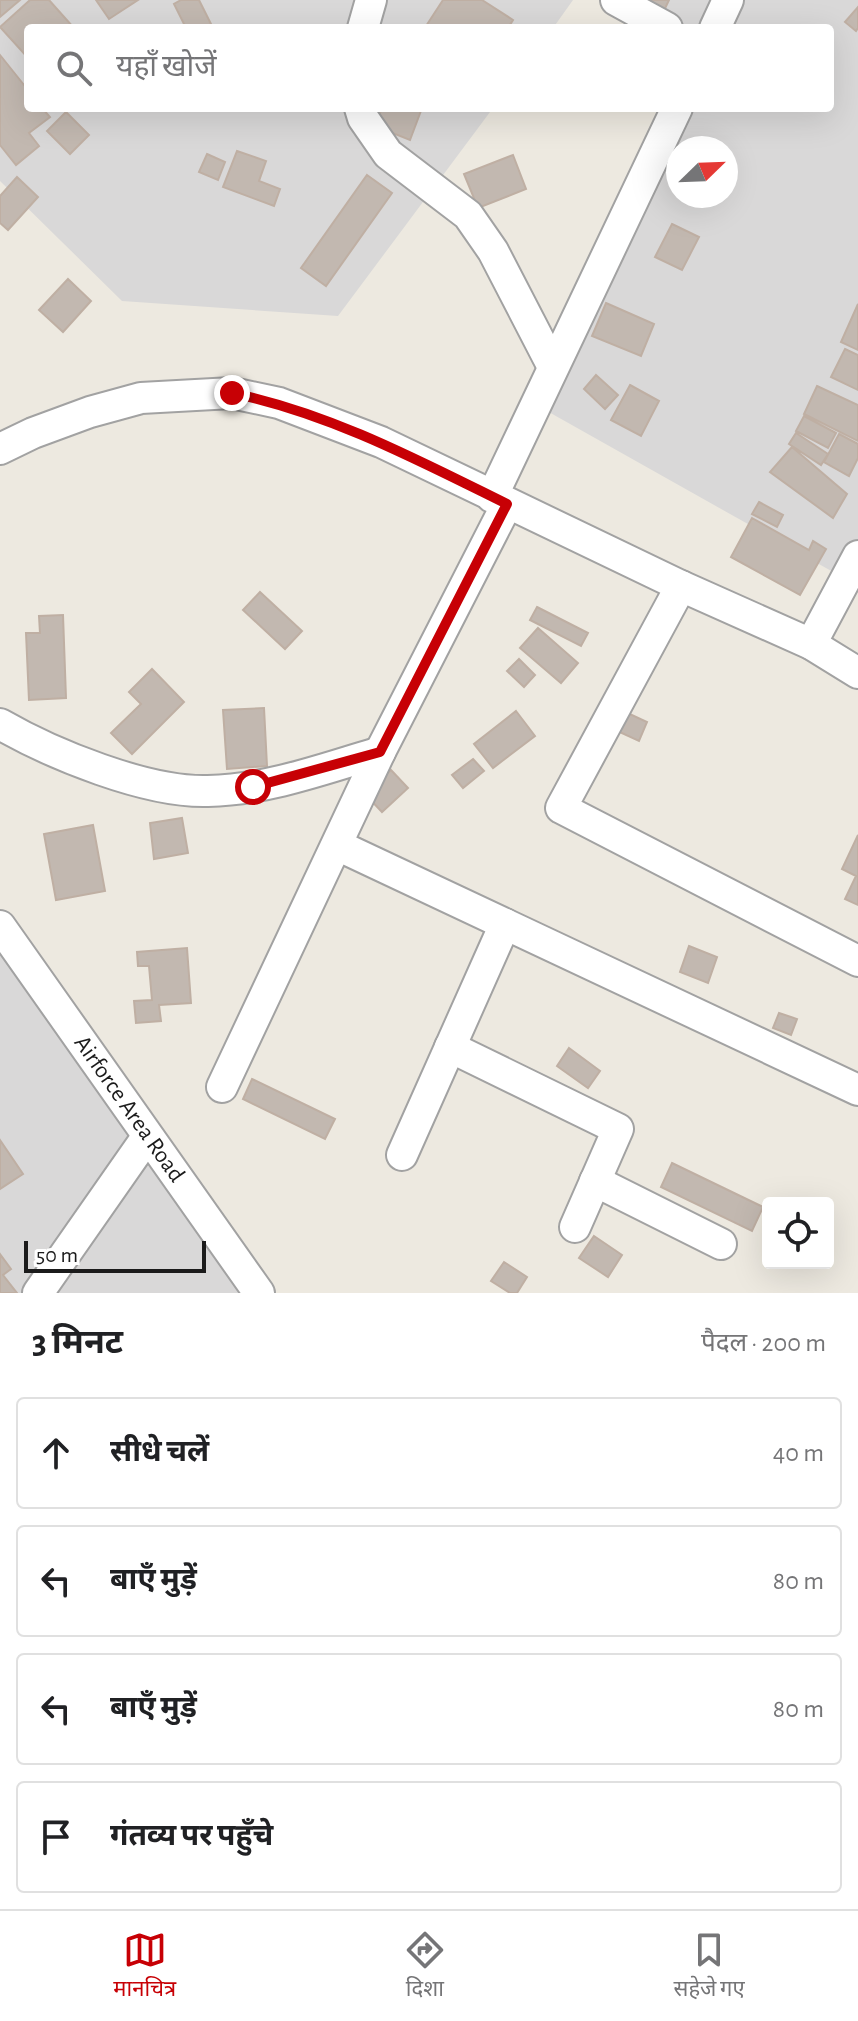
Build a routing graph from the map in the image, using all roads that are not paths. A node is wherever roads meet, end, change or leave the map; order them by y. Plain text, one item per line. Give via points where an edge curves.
1 (371, 0) edge
2 (616, 0) edge
3 (728, 0) edge
4 (364, 24) edge
5 (660, 24) edge
6 (717, 24) edge
7 (361, 112) edge
8 (675, 112) edge
9 (553, 367) junction
10 (0, 449) edge
11 (499, 500) junction
12 (858, 556) edge
13 (681, 586) junction
14 (811, 644) junction
15 (858, 673) edge
16 (0, 724) edge
17 (380, 752) junction
18 (337, 845) junction
19 (505, 924) junction
20 (0, 926) edge
21 (858, 961) edge
22 (450, 1047) junction
23 (222, 1087) dead end
24 (858, 1090) edge
25 (147, 1137) junction
26 (402, 1155) dead end
27 (595, 1181) junction
28 (575, 1227) dead end
29 (721, 1244) dead end
30 (38, 1293) edge
31 (259, 1293) edge

1 - 4 street
2 - 5 street
3 - 6 street
7 - 9 street via 388,154 468,215 493,251
8 - 9 street
9 - 11 street
10 - 11 street via 90,412 141,398 232,393 279,403 381,442
11 - 13 street
11 - 17 street
12 - 14 street
13 - 14 street
13 - 21 street via 561,808
14 - 15 street
16 - 17 street via 101,770 206,791 253,787
17 - 18 street
18 - 19 street
18 - 23 street
19 - 22 street
19 - 24 street
20 - 25 street, Airforce Area Road
22 - 26 street
22 - 27 street via 618,1129
25 - 30 street
25 - 31 street, Airforce Area Road
27 - 28 street
27 - 29 street

